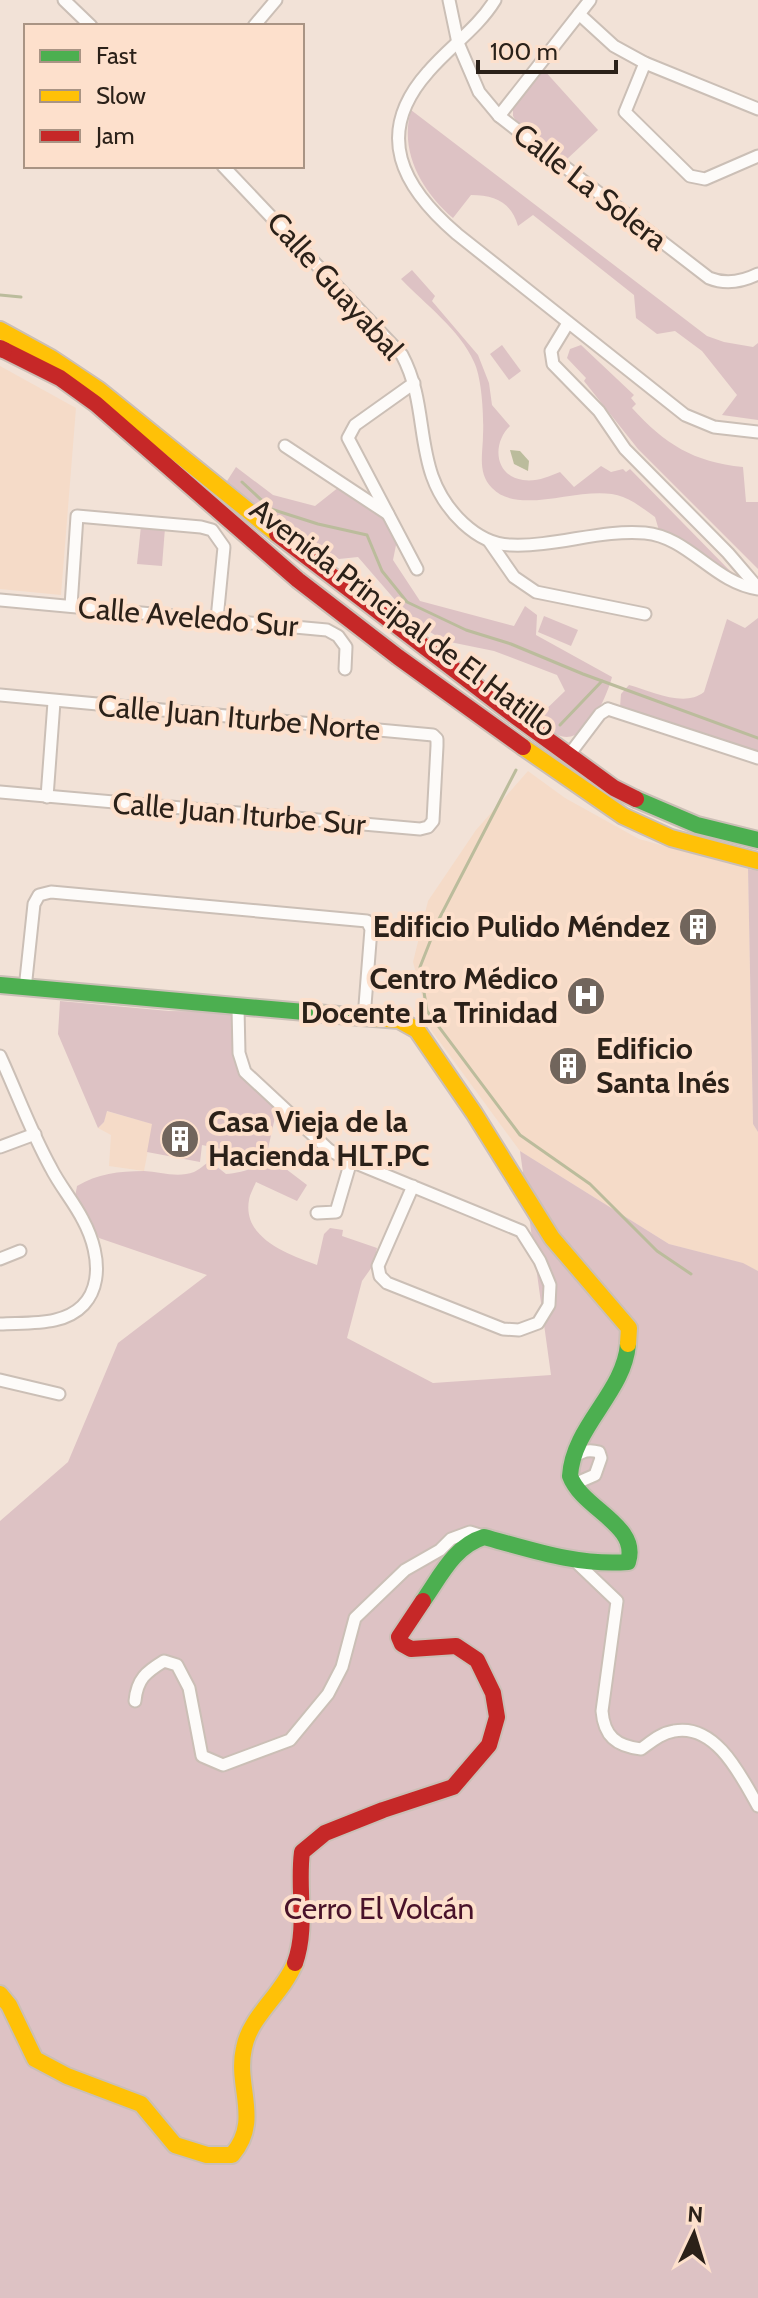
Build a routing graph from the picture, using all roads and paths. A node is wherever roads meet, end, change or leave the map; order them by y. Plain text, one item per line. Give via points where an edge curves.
1 (64, 0) edge
2 (276, 0) edge
3 (449, 0) edge
4 (495, 0) edge
5 (590, 0) edge
6 (579, 14) junction
7 (89, 24) edge
8 (256, 24) edge
9 (458, 43) junction
10 (645, 63) junction
11 (758, 109) edge
12 (499, 116) junction
13 (758, 156) edge
14 (225, 168) edge
15 (758, 274) edge
16 (568, 323) junction
17 (0, 330) edge
18 (1, 349) edge
19 (414, 383) junction
20 (758, 432) edge
21 (285, 446) dead end
22 (389, 515) junction
23 (488, 540) junction
24 (417, 569) dead end
25 (758, 589) edge
26 (0, 600) edge
27 (71, 606) junction
28 (645, 614) dead end
29 (217, 619) junction
30 (345, 669) dead end
31 (0, 695) edge
32 (54, 702) junction
33 (570, 756) junction
34 (758, 758) edge
35 (435, 779) joint
36 (0, 792) edge
37 (47, 797) junction
38 (758, 840) edge
39 (758, 861) edge
40 (0, 985) edge
41 (25, 989) junction
42 (238, 1008) junction
43 (364, 1018) junction
44 (0, 1056) edge
45 (35, 1134) junction
46 (0, 1147) edge
47 (351, 1161) junction
48 (413, 1186) junction
49 (317, 1213) dead end
50 (20, 1251) dead end
51 (0, 1259) edge
52 (0, 1324) edge
53 (0, 1380) edge
54 (59, 1394) dead end
55 (573, 1457) junction
56 (572, 1485) junction
57 (484, 1537) junction
58 (574, 1559) junction
59 (135, 1701) dead end
60 (758, 1806) edge
61 (0, 1994) edge

1 - 7 street
2 - 8 street
3 - 9 street, Calle La Solera
4 - 9 street
5 - 6 street
6 - 10 street via 614,46
6 - 12 street
9 - 12 street, Calle La Solera via 479,92
9 - 16 street via 427,72 402,111 399,143 405,170 437,217
10 - 11 street
10 - 13 street via 625,112 690,176 705,179
12 - 15 street, Calle La Solera via 709,278 738,281
14 - 19 street, Calle Guayabal via 402,355
16 - 20 street via 685,415 714,427
16 - 25 street via 551,351 553,364 599,411 625,449
17 - 33 street, Avenida Principal de El Hatillo via 99,390 251,514
18 - 39 street, Avenida Principal de El Hatillo via 60,378 96,404 298,580 576,786 671,838
19 - 22 street via 355,425 348,438
19 - 23 street, Calle Guayabal via 435,487 449,509
21 - 22 street
22 - 24 street
23 - 25 street via 519,545 649,533 691,553 727,580
23 - 28 street via 514,577 536,592
26 - 27 street, Calle Aveledo Sur
27 - 29 street, Calle Aveledo Sur
27 - 29 street via 77,516 201,527 212,530 224,547
29 - 30 street, Calle Aveledo Sur via 327,630 346,647
31 - 32 street, Calle Juan Iturbe Norte
32 - 35 street, Calle Juan Iturbe Norte via 433,735
32 - 37 street
33 - 34 street via 608,709
33 - 38 street, Avenida Principal de El Hatillo via 614,788 659,811
35 - 37 street, Calle Juan Iturbe Sur via 433,821 420,829
36 - 37 street, Calle Juan Iturbe Sur
40 - 41 street
41 - 42 street
41 - 43 street via 34,904 39,895 51,892 367,921 371,929
42 - 43 street
42 - 47 street via 245,1072 318,1140
43 - 55 street via 399,1020 417,1030 552,1238 629,1328 626,1358
44 - 45 street
45 - 46 street
45 - 52 street via 94,1245 95,1286 66,1316
47 - 48 street
47 - 49 street via 336,1212
48 - 48 street via 521,1231 550,1285 549,1305 538,1323 503,1329 404,1291 380,1276 378,1266
50 - 51 street
53 - 54 street
55 - 56 street via 568,1473
55 - 56 street via 591,1450 601,1458 595,1475
56 - 58 street via 632,1549 628,1562
57 - 58 street
57 - 59 street via 470,1532 451,1539 405,1570 355,1618 342,1667 328,1694 290,1740 223,1765 202,1756 189,1688 177,1665 164,1661 137,1685
57 - 61 street via 456,1553 399,1637 411,1649 456,1646 477,1660 493,1693 497,1717 489,1745 453,1787 325,1833 302,1852 302,1943 285,1985 255,2018 243,2050 249,2127 243,2145 232,2155 207,2155 175,2145 141,2104 35,2059
58 - 60 street via 617,1601 602,1711 611,1739 641,1749 675,1730 693,1732 714,1742

